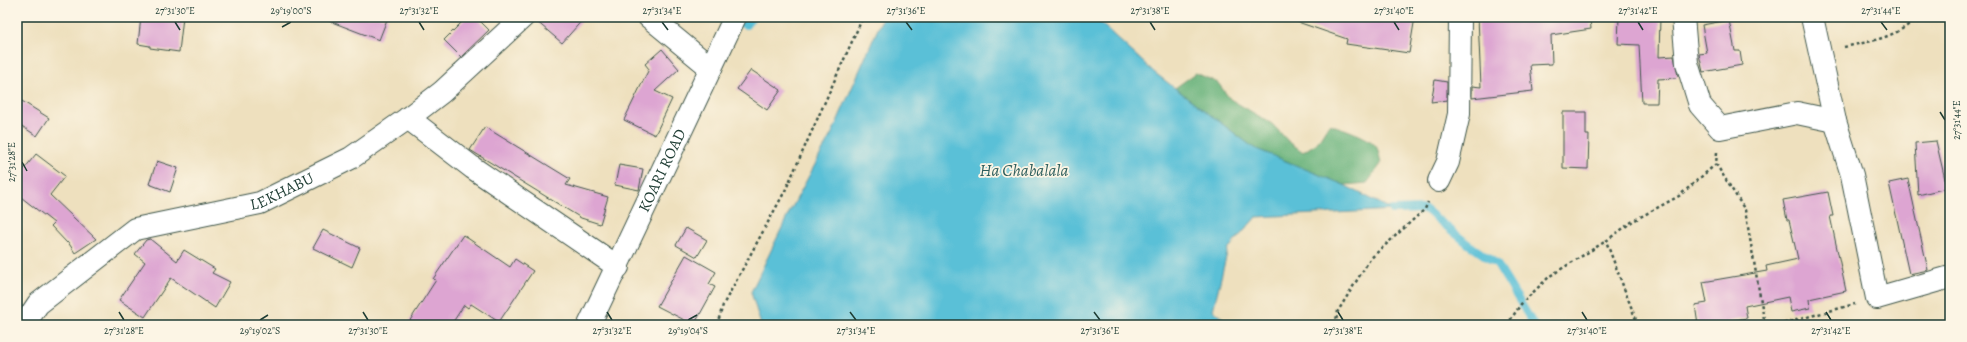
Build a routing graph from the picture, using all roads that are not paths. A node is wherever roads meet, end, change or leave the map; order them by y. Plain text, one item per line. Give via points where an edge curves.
1 (523, 17) edge
2 (649, 17) edge
3 (735, 17) edge
4 (1460, 17) edge
5 (1683, 17) edge
6 (1812, 17) edge
7 (711, 68) junction
8 (408, 118) junction
9 (1835, 121) junction
10 (1439, 181) road end
11 (618, 267) junction
12 (1950, 278) edge
13 (24, 325) edge
14 (589, 325) edge

1 - 8 street, LEKHABU via 442,92
2 - 7 street
3 - 7 street, KOARI ROAD
4 - 10 street via 1459,114 1448,162
5 - 9 street via 1687,63 1700,104 1720,128 1797,113
6 - 9 street
7 - 11 street, KOARI ROAD
8 - 11 street via 473,168
8 - 13 street, LEKHABU via 352,158 260,202 135,229 38,304
9 - 12 street via 1852,175 1877,298
11 - 14 street, KOARI ROAD

